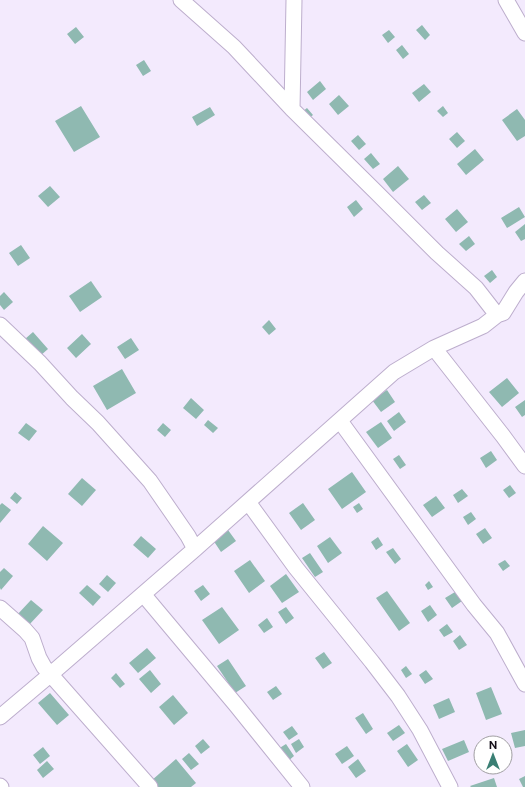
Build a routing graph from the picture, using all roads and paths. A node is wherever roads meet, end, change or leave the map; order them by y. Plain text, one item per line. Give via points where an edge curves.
1 (181, 0) edge
2 (294, 0) edge
3 (506, 0) edge
4 (525, 33) edge
5 (292, 109) junction
6 (525, 281) edge
7 (496, 315) junction
8 (0, 324) edge
9 (434, 348) junction
10 (340, 421) junction
11 (525, 466) edge
12 (248, 502) junction
13 (195, 549) junction
14 (143, 594) junction
15 (0, 608) edge
16 (51, 674) junction
17 (525, 684) edge
18 (0, 717) edge
19 (150, 787) edge
20 (302, 787) edge
21 (450, 787) edge

1 - 5 street via 234,47
2 - 5 street
3 - 4 street
5 - 7 street via 437,253 476,288
6 - 7 street via 503,313
7 - 9 street via 483,326
8 - 13 street via 98,423 150,481
9 - 10 street via 394,372
9 - 11 street
10 - 12 street
10 - 17 street via 496,633
12 - 13 street
12 - 21 street via 296,568 398,696 420,730
13 - 14 street
14 - 16 street
14 - 20 street
15 - 16 street via 32,638 39,658
16 - 18 street
16 - 19 street

